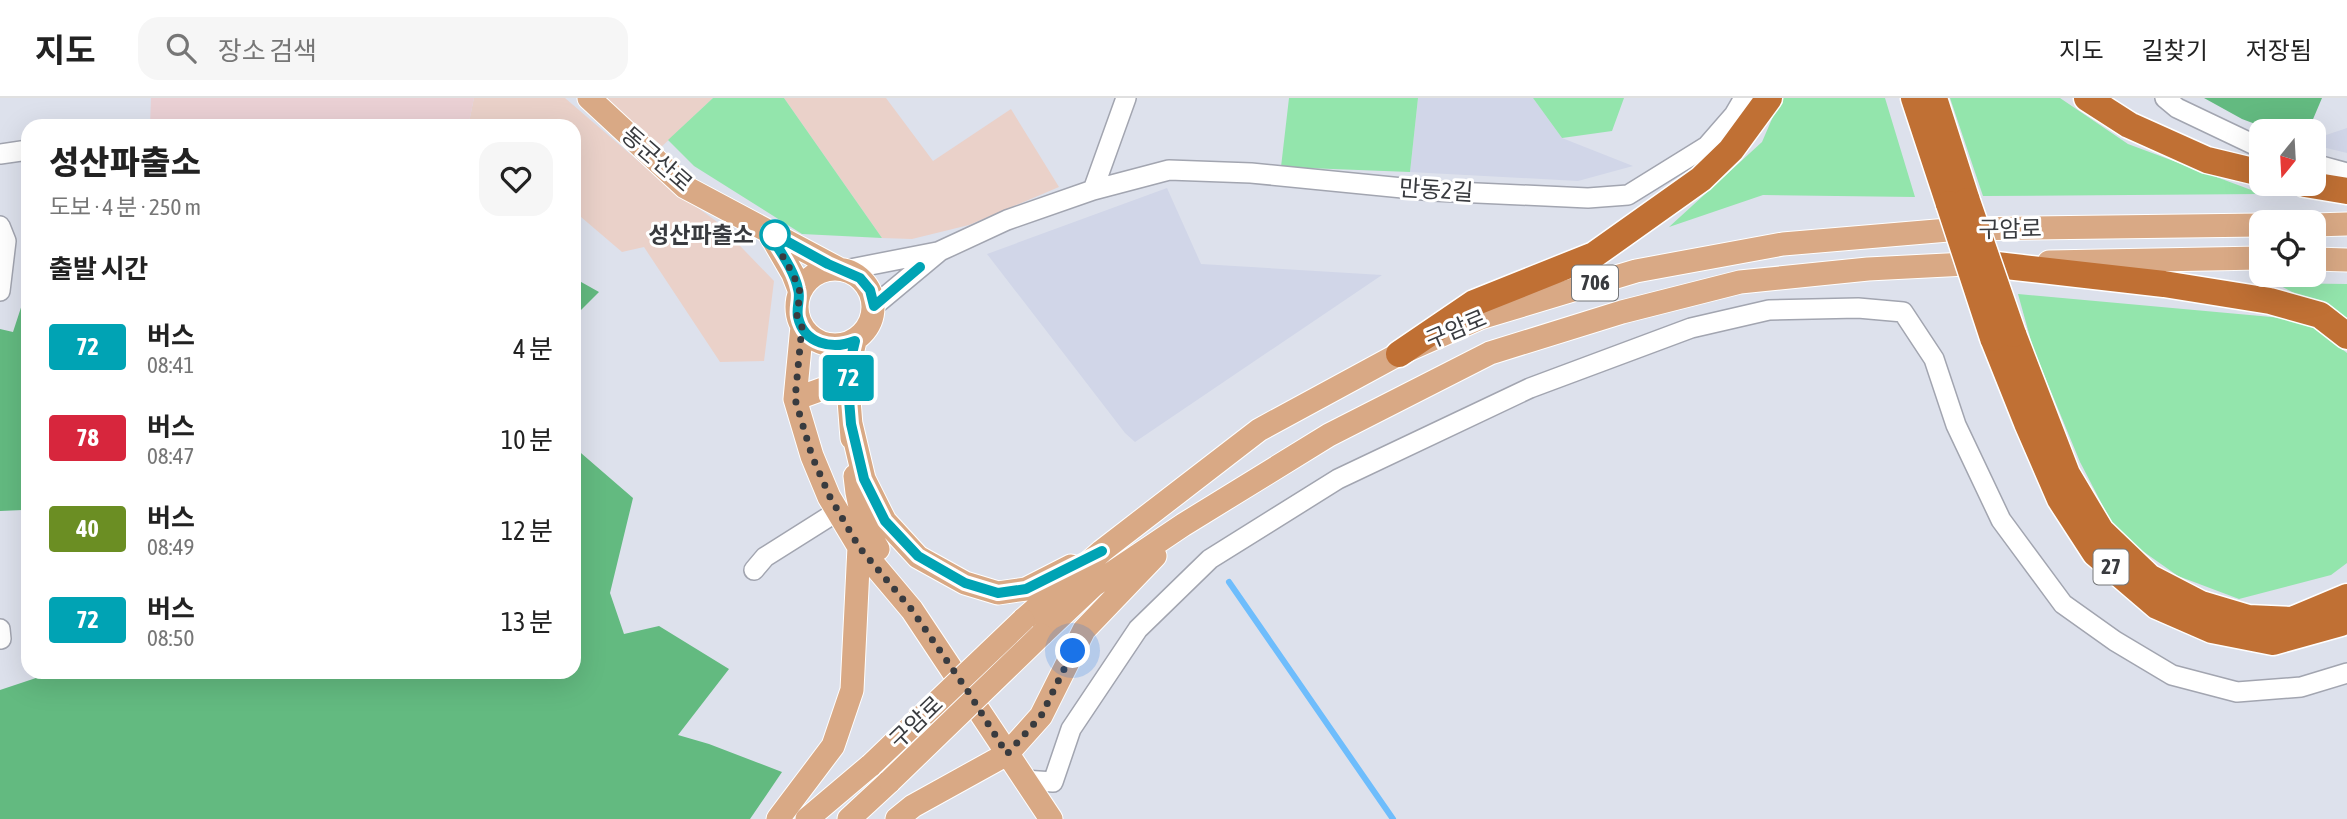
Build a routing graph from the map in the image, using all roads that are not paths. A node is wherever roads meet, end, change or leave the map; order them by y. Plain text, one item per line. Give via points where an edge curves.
1 (589, 98) edge
2 (1126, 98) edge
3 (1744, 98) edge
4 (1769, 98) edge
5 (1914, 98) edge
6 (1934, 98) edge
7 (2087, 98) edge
8 (2165, 98) edge
9 (2249, 142) edge
10 (21, 151) edge
11 (0, 154) edge
12 (2326, 167) edge
13 (2249, 170) edge
14 (2347, 173) edge
15 (2326, 188) edge
16 (1093, 190) junction
17 (2347, 191) edge
18 (1958, 203) junction
19 (2347, 224) edge
20 (2326, 225) edge
21 (0, 226) edge
22 (2249, 226) edge
23 (768, 231) junction
24 (940, 251) junction
25 (2249, 258) edge
26 (2326, 259) edge
27 (2347, 260) edge
28 (1979, 263) junction
29 (842, 270) junction
30 (0, 291) edge
31 (800, 292) junction
32 (874, 306) junction
33 (802, 326) junction
34 (2003, 336) junction
35 (2347, 336) edge
36 (855, 341) junction
37 (1399, 354) junction
38 (847, 375) junction
39 (795, 399) junction
40 (851, 424) junction
41 (838, 511) junction
42 (1183, 526) junction
43 (859, 547) junction
44 (1102, 551) junction
45 (754, 570) dead end
46 (2347, 597) edge
47 (912, 610) junction
48 (2347, 619) edge
49 (0, 629) edge
50 (1, 639) edge
51 (2347, 673) edge
52 (1007, 754) junction
53 (1024, 780) junction
54 (778, 819) edge
55 (807, 819) edge
56 (849, 819) edge
57 (897, 819) edge
58 (1051, 819) edge

1 - 23 main road, 동군산로 via 685,187
2 - 16 street
3 - 16 street, 만동2길 via 1707,146 1628,195 1588,198 1433,191 1251,173 1169,170
4 - 37 highway via 1731,150 1701,178 1594,255 1474,303
5 - 18 highway
6 - 18 highway
7 - 13 highway via 2129,125 2207,160
8 - 9 street
10 - 11 street
12 - 14 street
15 - 17 highway
16 - 24 street, 만동2길 via 1007,219
18 - 34 highway, bridge
19 - 20 main road
21 - 30 street via 6,241
22 - 37 main road, 구암로 / 706 via 1960,229 1783,244 1636,271 1480,317
23 - 29 main road, 동군산로
23 - 31 main road
24 - 29 street
24 - 32 street
25 - 28 main road, 구암로 / 706
26 - 27 main road
28 - 35 highway via 2270,300 2320,315
28 - 42 main road, 구암로 / 706 via 1740,282 1490,353 1329,435
29 - 31 main road via 816,274
29 - 32 main road via 860,278 870,290
31 - 33 main road via 797,316
32 - 36 main road via 866,331
33 - 36 main road via 809,336 831,346
33 - 39 main road
34 - 46 highway via 2067,474 2102,531 2149,577 2201,604 2248,618 2292,620
34 - 48 highway, 27 via 2026,424 2060,499 2095,553 2157,607 2212,630 2273,642
36 - 38 main road
37 - 44 main road, 구암로 / 706 via 1259,430
38 - 39 main road
38 - 40 main road
39 - 41 main road via 812,456
40 - 44 main road via 864,479 885,521 918,556 947,574 998,593 1026,589
40 - 47 main road via 856,492 864,525
41 - 43 main road
41 - 45 street via 765,557
42 - 52 main road via 1084,630 1041,716
42 - 56 main road, 구암로 / 706, bridge via 1094,585
43 - 47 main road
43 - 54 main road via 852,690 833,746
44 - 55 main road, 구암로 / 706, bridge
47 - 52 main road
49 - 50 street
51 - 53 street via 2301,687 2237,692 2172,675 2115,641 2063,604 2001,520 1956,425 1934,359 1903,312 1769,310 1691,328 1531,388 1338,479 1210,559 1138,629 1071,729 1053,782
52 - 53 main road
52 - 57 main road
53 - 58 main road

